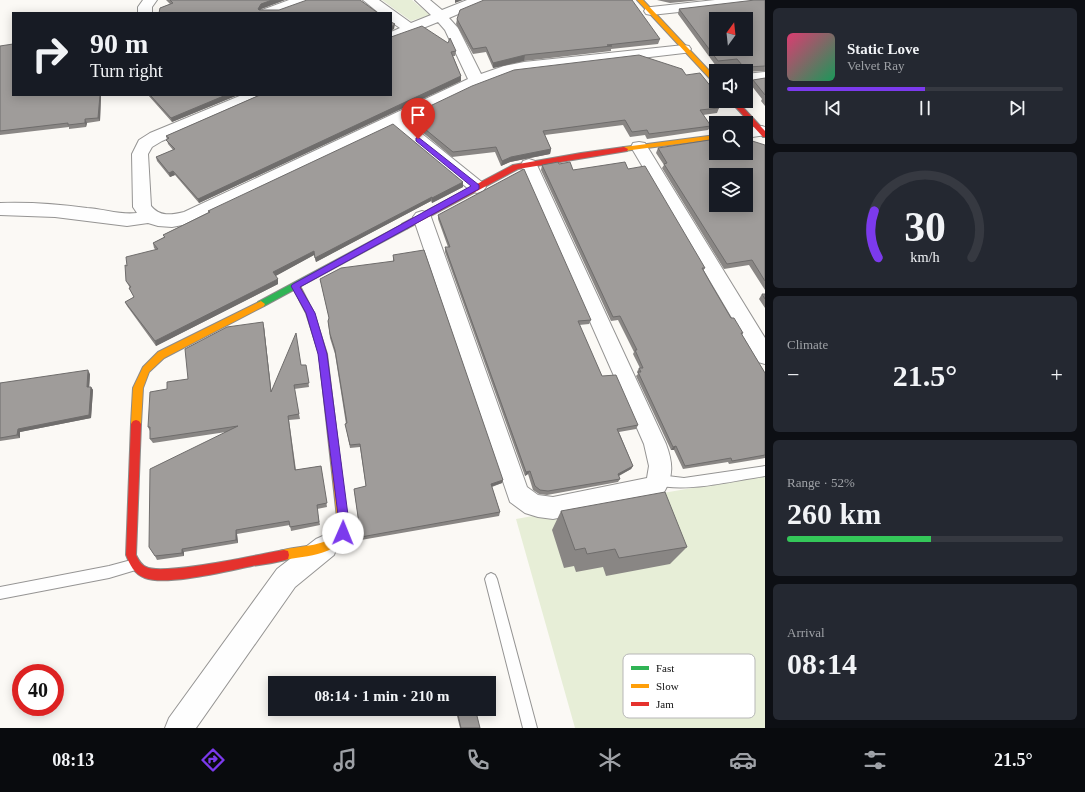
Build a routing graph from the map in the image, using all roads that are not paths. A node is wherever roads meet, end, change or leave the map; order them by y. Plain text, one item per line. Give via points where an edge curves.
1 (150, 0) edge
2 (302, 0) edge
3 (370, 0) edge
4 (422, 0) edge
5 (479, 0) edge
6 (640, 0) edge
7 (753, 0) edge
8 (651, 11) junction
9 (145, 12) edge
10 (270, 12) edge
11 (387, 12) edge
12 (392, 16) edge
13 (440, 16) junction
14 (410, 29) junction
15 (392, 37) edge
16 (684, 48) junction
17 (709, 75) edge
18 (765, 77) edge
19 (753, 78) edge
20 (477, 81) junction
21 (253, 96) edge
22 (738, 108) edge
23 (395, 120) junction
24 (758, 133) edge
25 (709, 138) edge
26 (639, 147) junction
27 (529, 165) junction
28 (477, 187) junction
29 (0, 208) edge
30 (149, 216) junction
31 (422, 217) junction
32 (296, 286) junction
33 (765, 356) edge
34 (765, 471) edge
35 (659, 480) junction
36 (325, 547) junction
37 (135, 565) junction
38 (491, 579) dead end
39 (0, 593) edge
40 (179, 728) edge
41 (530, 728) edge

1 - 9 street
2 - 10 street
3 - 11 street
4 - 13 street
5 - 13 street
6 - 8 street
7 - 8 street
8 - 16 street
12 - 14 street
13 - 14 street
13 - 20 street via 451,28
14 - 15 street
16 - 17 street
16 - 20 street via 524,66
18 - 19 street
20 - 23 street
21 - 30 street via 145,144 140,154 142,207
22 - 24 street
23 - 28 street
23 - 30 street via 188,218 172,221
25 - 26 street
26 - 27 street
26 - 33 street
27 - 28 street via 503,173
27 - 35 street via 655,444 660,458
28 - 31 street
29 - 30 street via 137,220
31 - 32 street
31 - 35 street via 518,494 527,503 538,508 553,508 639,491 655,486
32 - 36 street via 310,313 323,354 343,515 343,533 338,541
32 - 37 street via 161,355 146,370 138,388 131,555
34 - 35 lane via 684,483
36 - 37 street via 176,574 148,574
36 - 40 street via 286,578
37 - 39 lane
38 - 41 lane

